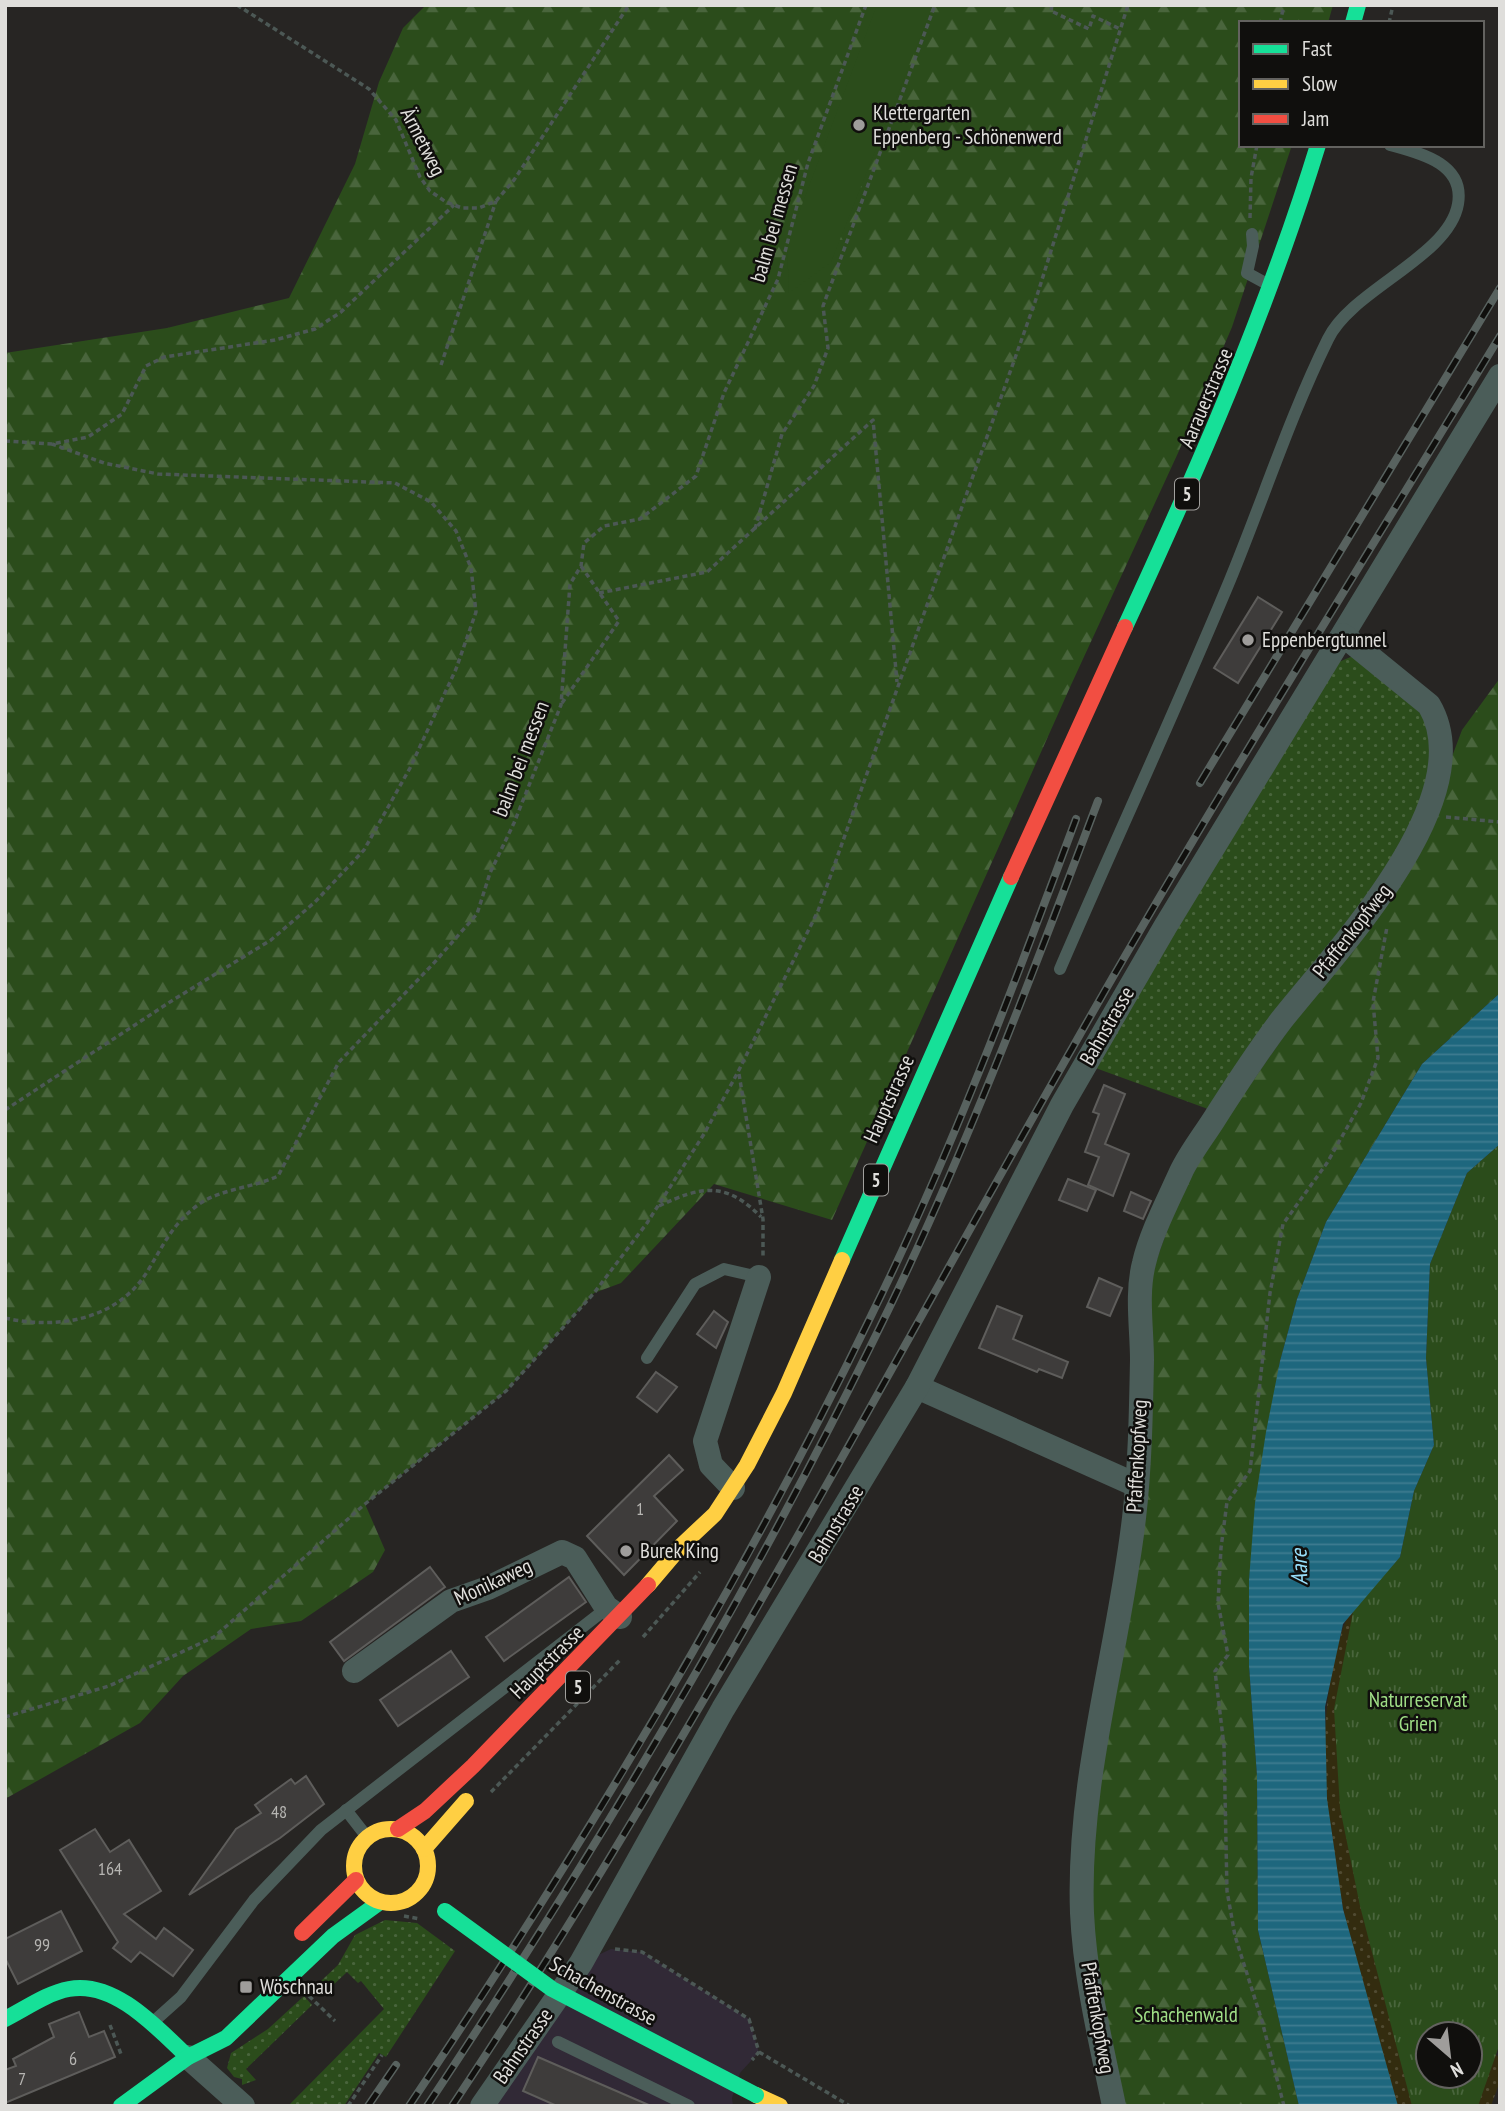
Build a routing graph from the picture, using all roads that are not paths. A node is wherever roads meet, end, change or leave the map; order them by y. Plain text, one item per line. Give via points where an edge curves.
1 (1317, 147) edge
2 (1398, 147) edge
3 (1252, 234) road end
4 (1274, 287) junction
5 (1500, 376) edge
6 (1343, 635) junction
7 (1093, 697) joint
8 (1060, 968) dead end
9 (759, 1277) joint
10 (648, 1358) dead end
11 (917, 1387) junction
12 (1136, 1485) junction
13 (733, 1488) junction
14 (715, 1514) junction
15 (695, 1557) dead end
16 (613, 1612) junction
17 (354, 1671) dead end
18 (475, 1792) dead end
19 (346, 1810) junction
20 (398, 1829) junction
21 (367, 1837) junction
22 (424, 1849) junction
23 (356, 1880) junction
24 (419, 1891) junction
25 (380, 1902) junction
26 (294, 1940) dead end
27 (5, 2019) edge
28 (151, 2023) junction
29 (205, 2028) dead end
30 (558, 2042) dead end
31 (188, 2057) junction
32 (121, 2106) edge
33 (243, 2106) edge
34 (482, 2106) edge
35 (689, 2106) edge
36 (779, 2106) edge
37 (1114, 2106) edge

1 - 4 main road, Aarauerstrasse / 5
2 - 8 lane via 1443,164 1455,181 1459,200 1455,218 1440,237 1333,328 1230,581
3 - 4 lane via 1247,273
4 - 7 main road, Aarauerstrasse / 5 via 1220,421
5 - 6 street, Bahnstrasse
6 - 11 street, Bahnstrasse via 1062,1105
6 - 12 street, Pfaffenkopfweg via 1429,705 1438,720 1440,760 1427,815 1395,877 1279,1024 1182,1169 1144,1260
7 - 13 main road, Hauptstrasse / 5 via 784,1393
9 - 10 lane via 724,1269 695,1284
9 - 13 street via 705,1441 711,1465
11 - 12 street
11 - 34 street, Bahnstrasse via 723,1709 581,1963
12 - 37 street, Pfaffenkopfweg via 1135,1517 1090,1776 1082,1877 1082,1916 1096,2017
13 - 14 main road, Hauptstrasse / 5
14 - 15 main road, Hauptstrasse / 5
14 - 16 main road, Hauptstrasse / 5
16 - 17 street, Monikaweg via 575,1558 562,1552 451,1601
16 - 19 lane
16 - 20 main road, Hauptstrasse / 5 via 464,1775
18 - 22 main road
19 - 21 lane
19 - 28 lane via 254,1900 207,1966
20 - 21 main road
20 - 22 main road
21 - 23 main road via 355,1857
22 - 24 main road via 429,1866
23 - 25 main road via 370,1898
23 - 26 main road
24 - 25 main road via 401,1902
24 - 36 main road, Schachenstrasse, bridge via 552,1989
25 - 31 main road via 333,1936 226,2038
27 - 28 main road via 68,1989 85,1987 103,1992
28 - 31 main road
29 - 31 main road
30 - 35 lane
31 - 32 main road
31 - 33 street

